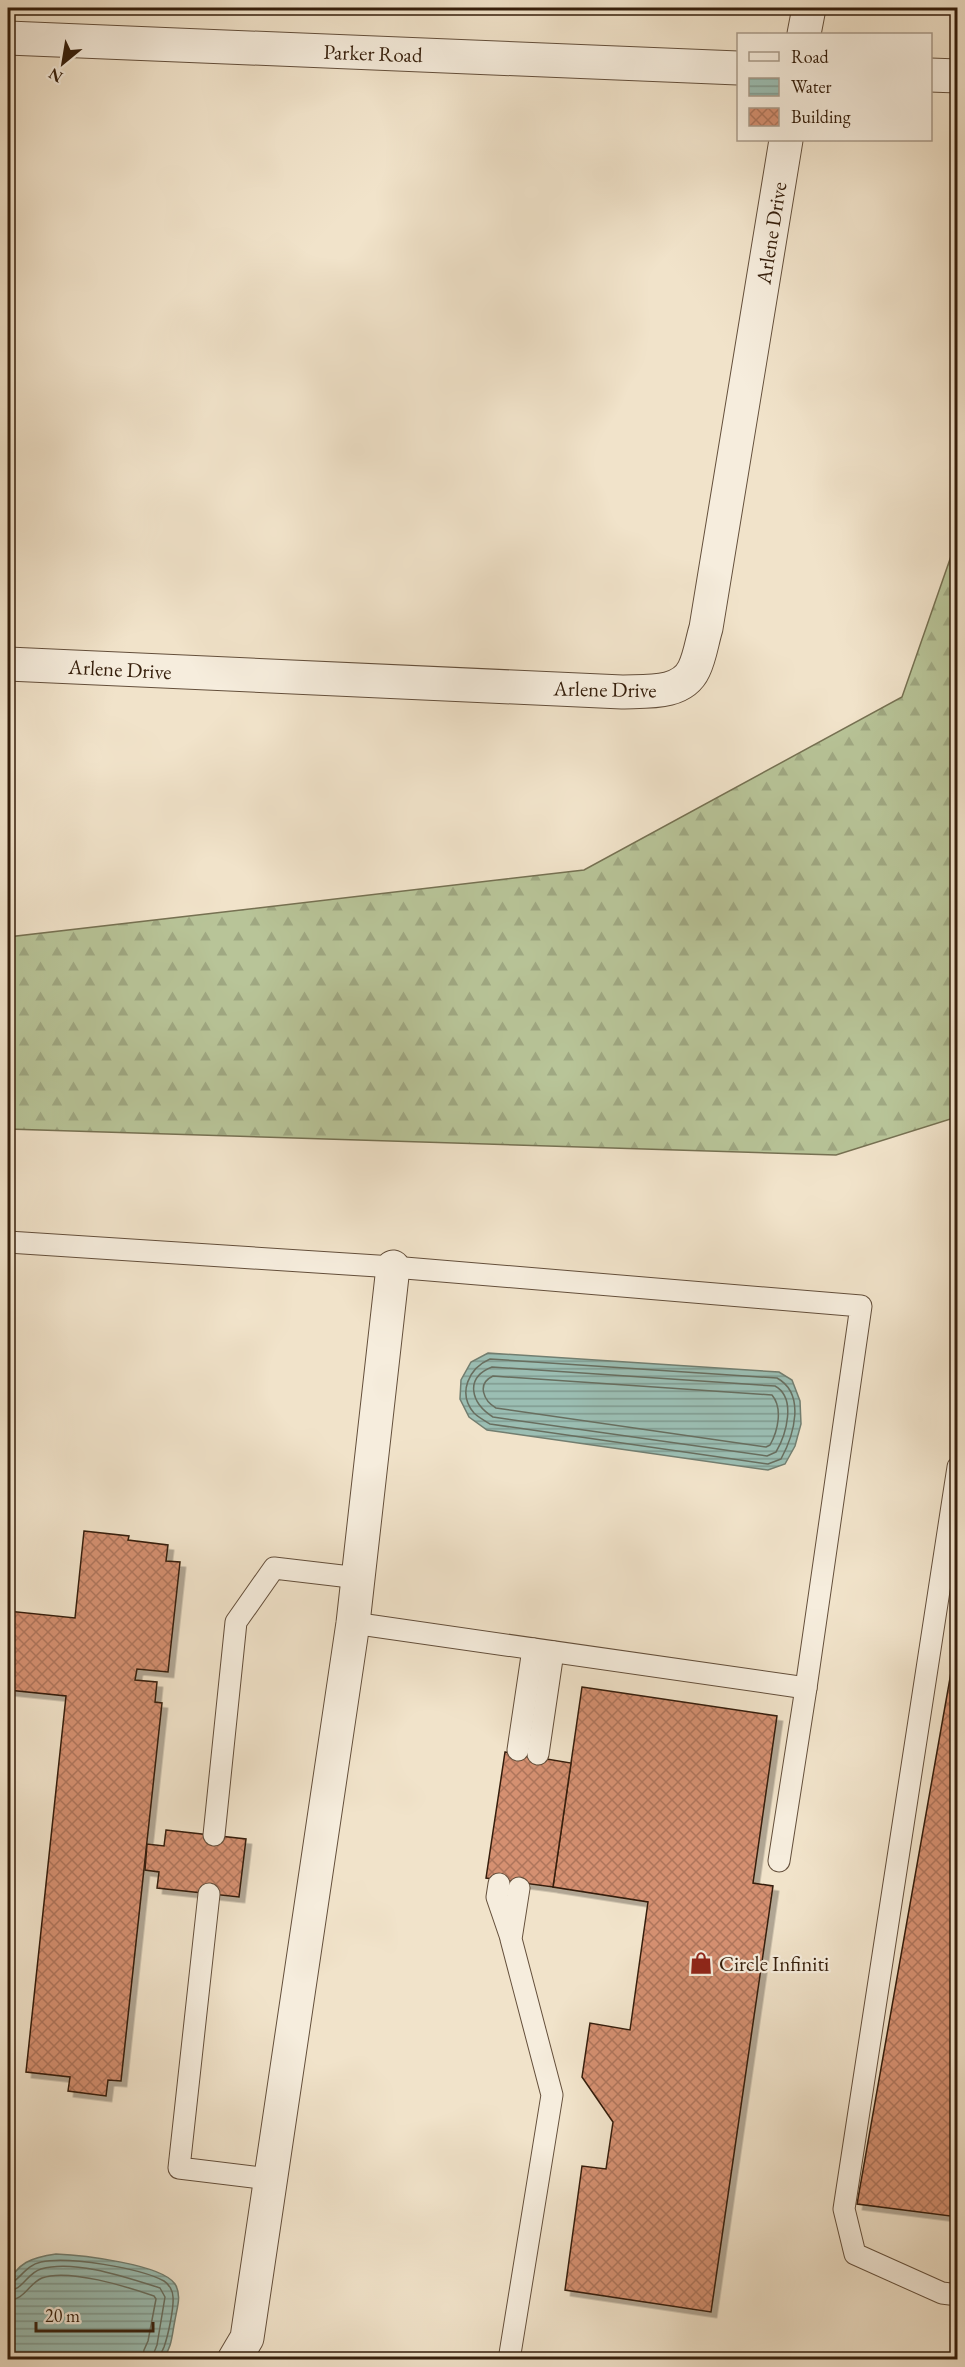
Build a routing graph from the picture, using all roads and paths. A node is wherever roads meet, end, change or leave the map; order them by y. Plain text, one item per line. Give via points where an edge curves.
1 (809, 8) edge
2 (804, 33) edge
3 (8, 38) edge
4 (737, 68) edge
5 (932, 75) edge
6 (957, 76) edge
7 (786, 141) edge
8 (8, 664) edge
9 (8, 1242) edge
10 (393, 1267) junction
11 (957, 1467) edge
12 (359, 1578) junction
13 (353, 1623) junction
14 (543, 1651) junction
15 (806, 1688) junction
16 (528, 1752) dead end
17 (214, 1835) dead end
18 (779, 1861) dead end
19 (509, 1886) dead end
20 (208, 1894) dead end
21 (269, 2179) junction
22 (957, 2295) edge
23 (245, 2352) edge
24 (509, 2360) edge

1 - 2 street
3 - 4 street, Parker Road
5 - 6 street
7 - 8 street, Arlene Drive via 706,628 688,679 666,690 622,692
9 - 10 lane
10 - 12 street
10 - 15 lane via 861,1306
11 - 22 lane via 844,2209 855,2254 942,2293
12 - 13 street
12 - 17 lane via 274,1568 236,1622
13 - 14 lane
13 - 21 street
14 - 15 lane
14 - 16 lane
15 - 18 lane
19 - 24 lane via 511,1939 552,2095
20 - 21 lane via 179,2168
21 - 23 street

